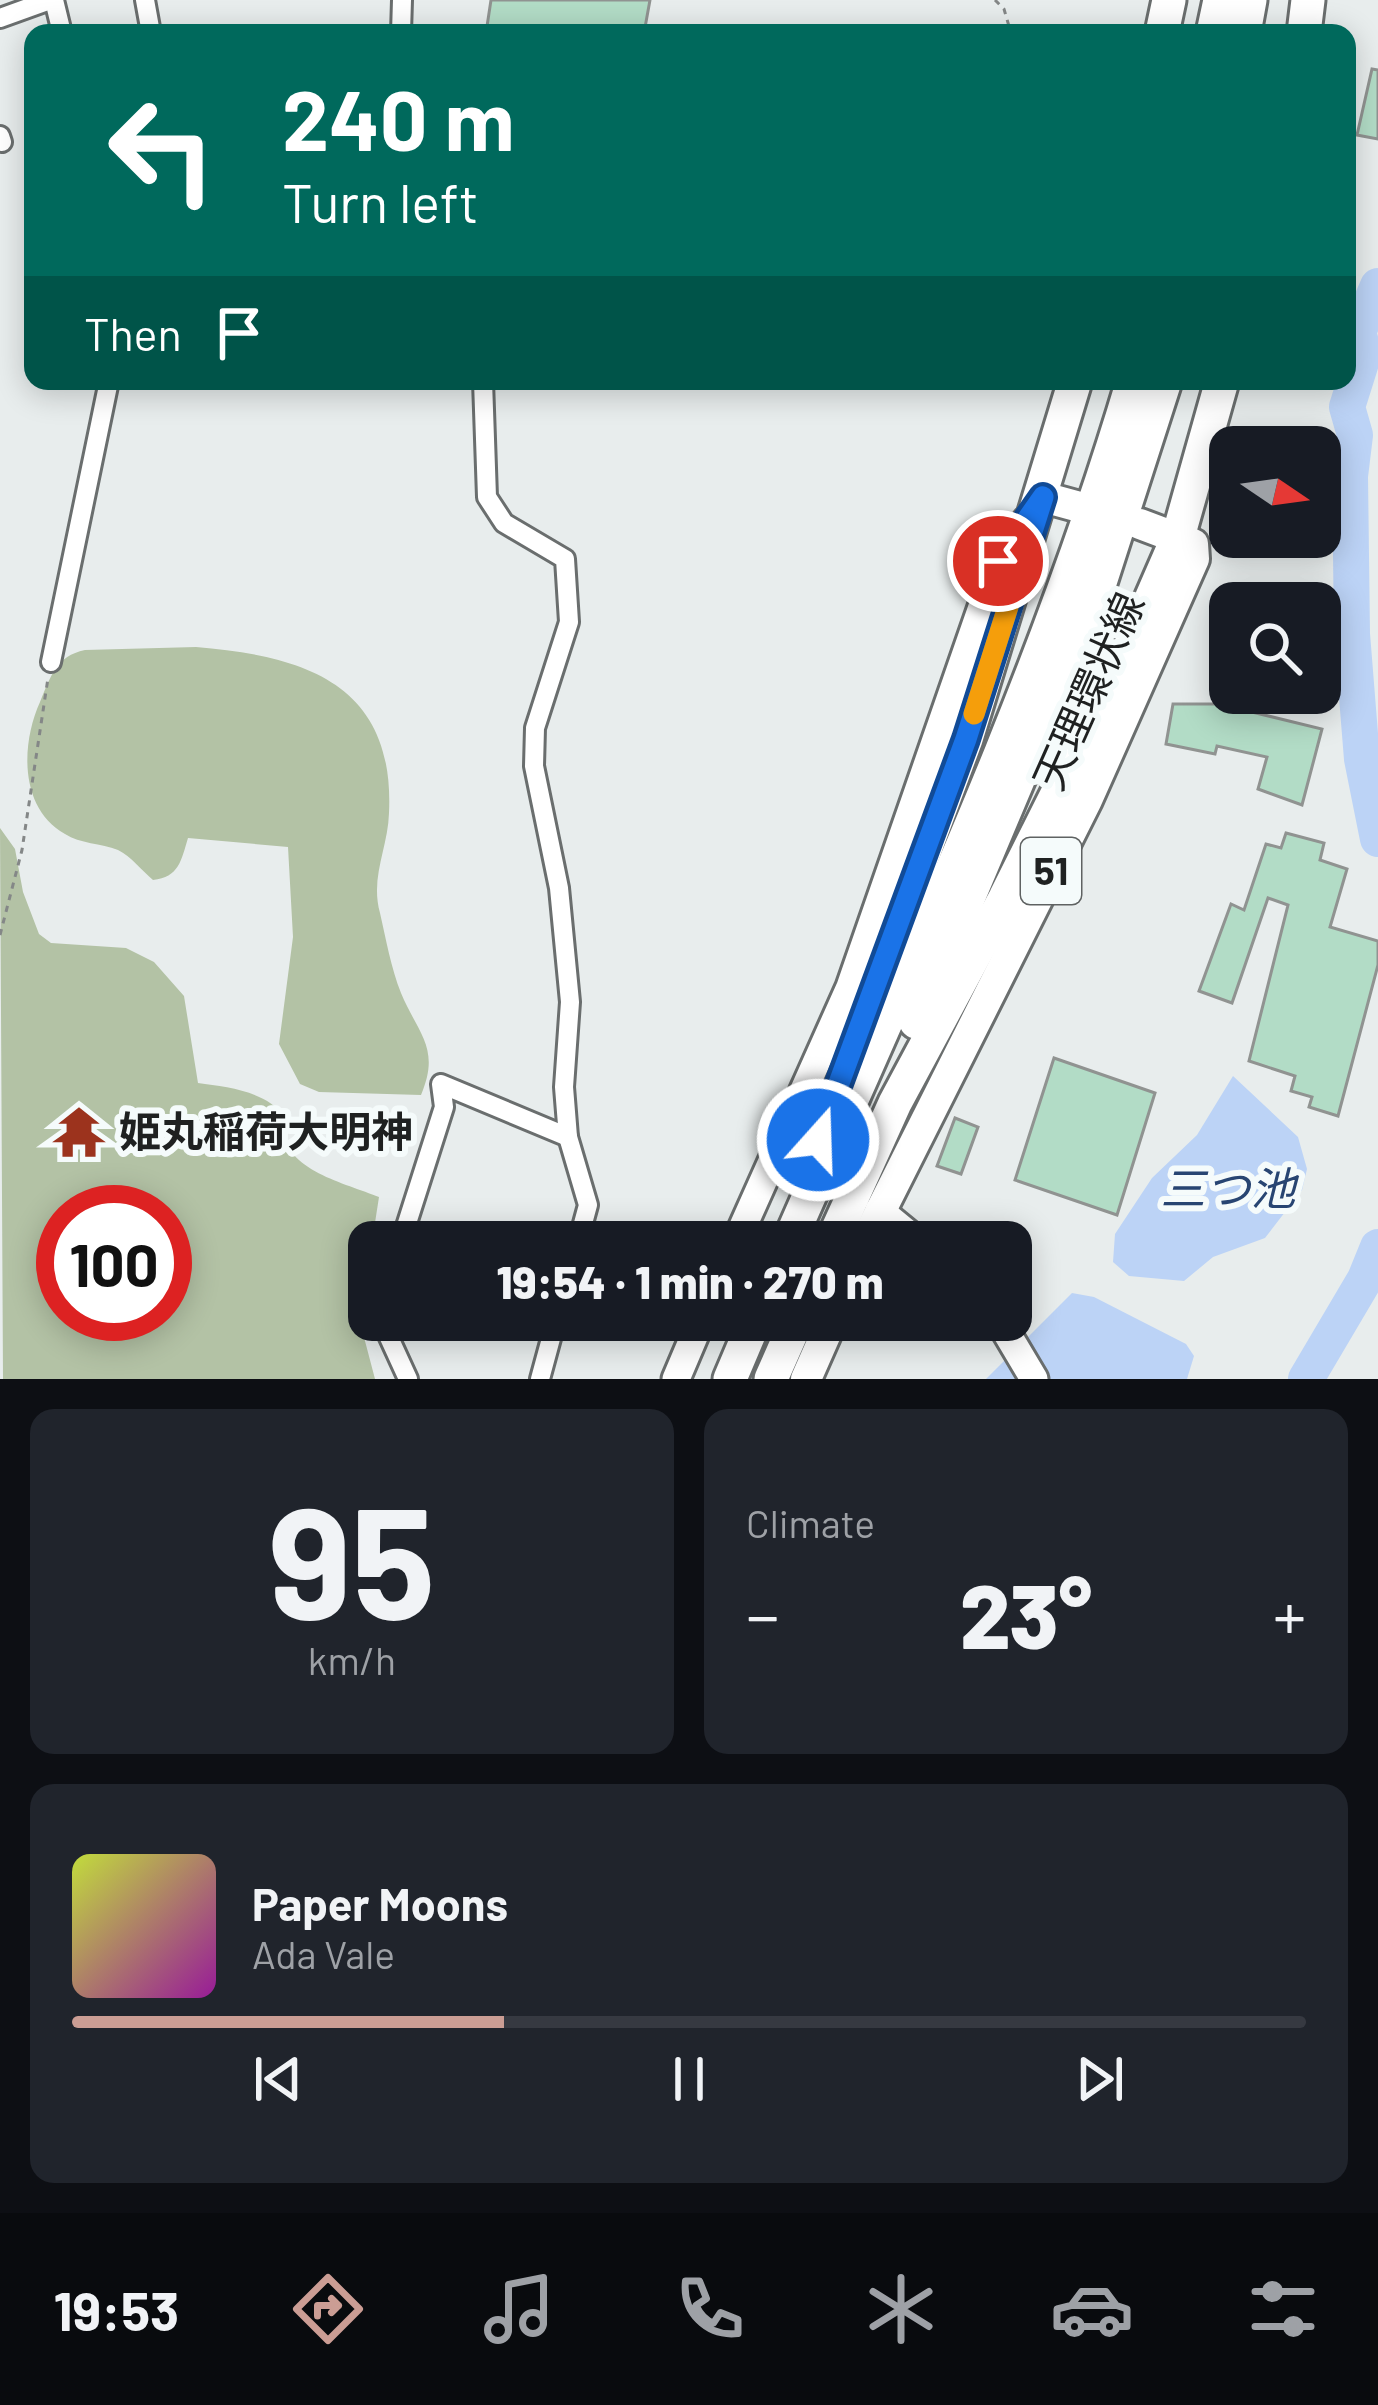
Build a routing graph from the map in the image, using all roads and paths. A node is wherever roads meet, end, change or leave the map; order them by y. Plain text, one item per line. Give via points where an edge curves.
1 (52, 0) edge
2 (0, 18) edge
3 (107, 390) edge
4 (483, 390) edge
5 (1073, 390) edge
6 (1130, 390) edge
7 (1162, 390) edge
8 (1219, 390) edge
9 (1043, 497) junction
10 (1076, 506) dead end
11 (1140, 524) dead end
12 (1178, 537) junction
13 (51, 662) joint
14 (0, 935) edge
15 (568, 1137) junction
16 (879, 1210) junction
17 (408, 1221) edge
18 (584, 1221) edge
19 (745, 1221) edge
20 (793, 1221) edge
21 (794, 1221) edge
22 (829, 1221) edge
23 (841, 1221) edge
24 (874, 1221) edge
25 (892, 1221) edge
26 (391, 1341) edge
27 (550, 1341) edge
28 (692, 1341) edge
29 (750, 1341) edge
30 (769, 1341) edge
31 (788, 1341) edge
32 (823, 1341) edge
33 (1012, 1341) edge
34 (743, 1372) edge
35 (408, 1379) edge
36 (540, 1379) edge
37 (676, 1379) edge
38 (771, 1379) edge
39 (806, 1379) edge
40 (1034, 1379) edge

1 - 2 street
3 - 13 street
4 - 15 street via 487,496 504,523 565,559 568,575 569,622 535,728 534,766 566,957
5 - 9 highway
6 - 21 highway via 1030,681
7 - 22 highway via 1073,653
8 - 12 highway
9 - 10 main road
9 - 19 street via 998,561 850,987
9 - 20 highway via 966,739
11 - 12 main road
12 - 16 main road, 天理環状線 / 51 via 1193,544 1194,559 1097,778
12 - 23 highway via 1072,767 895,1102
13 - 14 path via 22,850
15 - 17 street via 441,1084 444,1107
15 - 18 street via 588,1205
16 - 24 main road, 天理環状線 / 51
16 - 25 street
26 - 35 street
27 - 36 street
28 - 37 street
29 - 34 highway
30 - 34 highway
31 - 38 highway
32 - 39 main road
33 - 40 street

